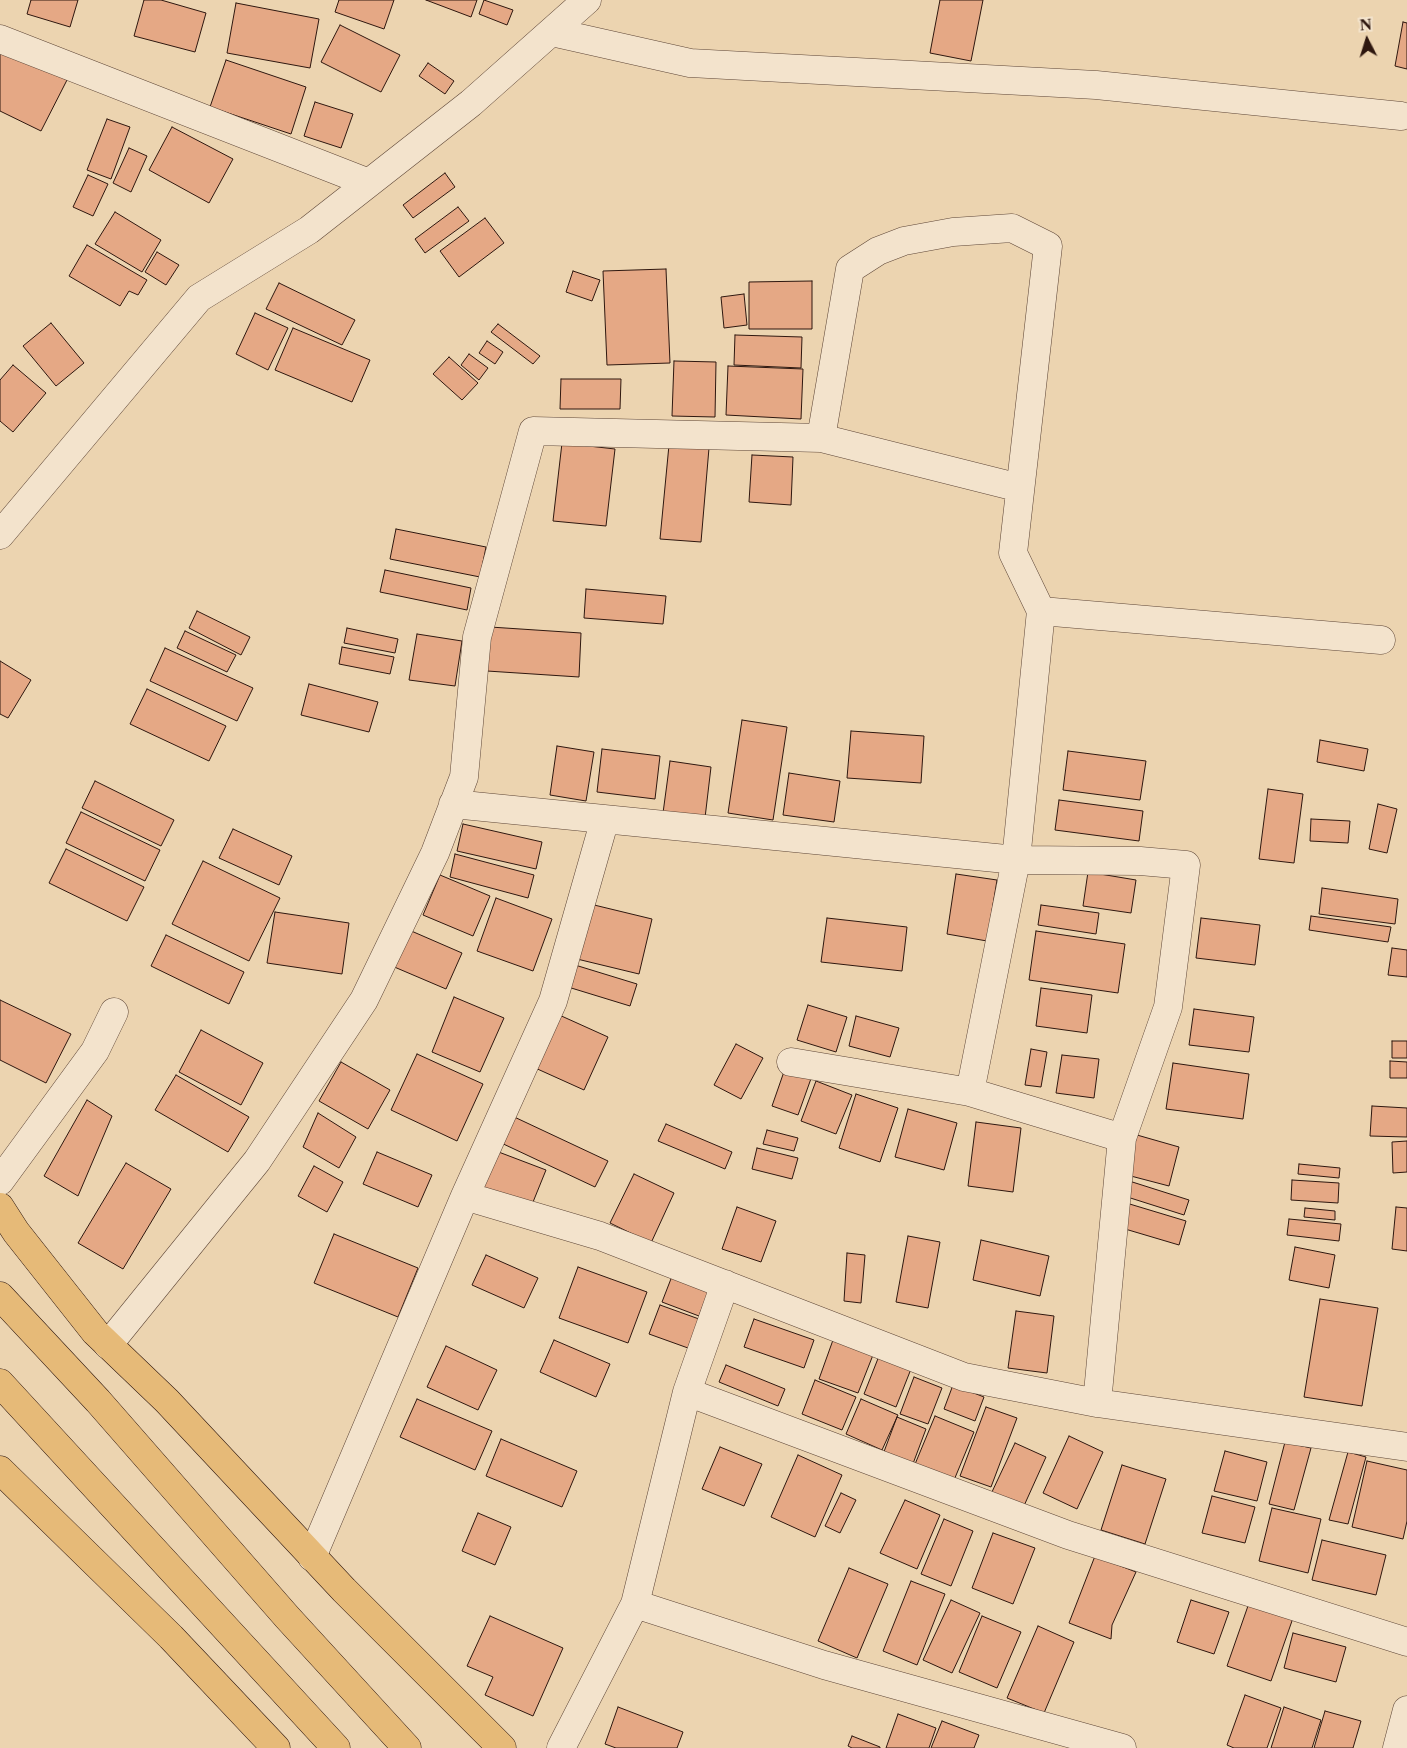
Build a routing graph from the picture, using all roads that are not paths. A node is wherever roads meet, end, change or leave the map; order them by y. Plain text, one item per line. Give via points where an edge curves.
1 (587, 0) edge
2 (552, 32) junction
3 (0, 39) edge
4 (1401, 116) dead end
5 (369, 183) junction
6 (821, 438) junction
7 (1020, 488) junction
8 (0, 535) edge
9 (1041, 611) junction
10 (1381, 640) dead end
11 (454, 804) junction
12 (605, 819) junction
13 (1016, 860) junction
14 (114, 1012) dead end
15 (790, 1062) dead end
16 (970, 1092) junction
17 (1122, 1138) junction
18 (0, 1181) edge
19 (465, 1196) junction
20 (0, 1207) edge
21 (725, 1284) junction
22 (0, 1296) edge
23 (108, 1345) junction
24 (0, 1383) edge
25 (687, 1392) junction
26 (1097, 1402) junction
27 (1407, 1447) edge
28 (0, 1470) edge
29 (312, 1557) junction
30 (635, 1604) junction
31 (1407, 1642) edge
32 (1407, 1710) edge
33 (276, 1748) edge
34 (336, 1748) edge
35 (407, 1748) edge
36 (502, 1748) edge
37 (561, 1748) edge
38 (1122, 1748) edge
39 (1397, 1748) edge

1 - 2 street
2 - 4 street via 690,63 1096,85
2 - 5 street
3 - 5 street
5 - 8 street via 309,230 199,298
6 - 7 street
6 - 7 street via 850,269 878,251 904,241 953,232 1012,228 1048,246
6 - 11 street via 533,431 477,637 464,777
7 - 9 street via 1013,553
9 - 10 street
9 - 13 street
11 - 12 street
11 - 23 street via 435,853 364,1000 257,1161
12 - 13 street
12 - 19 street via 553,1001
13 - 16 street
13 - 17 street via 1186,865 1168,1007
14 - 18 street via 94,1051
15 - 16 street
16 - 17 street
17 - 26 street
19 - 21 street via 600,1236
19 - 29 street
20 - 23 main road via 22,1240
21 - 25 street
21 - 26 street via 964,1377
22 - 35 main road via 98,1401
23 - 29 main road via 167,1402
24 - 34 main road
25 - 30 street
25 - 31 street via 1068,1535
26 - 27 street
28 - 33 main road via 171,1637
29 - 36 main road
30 - 37 street
30 - 38 street via 824,1664
32 - 39 street

